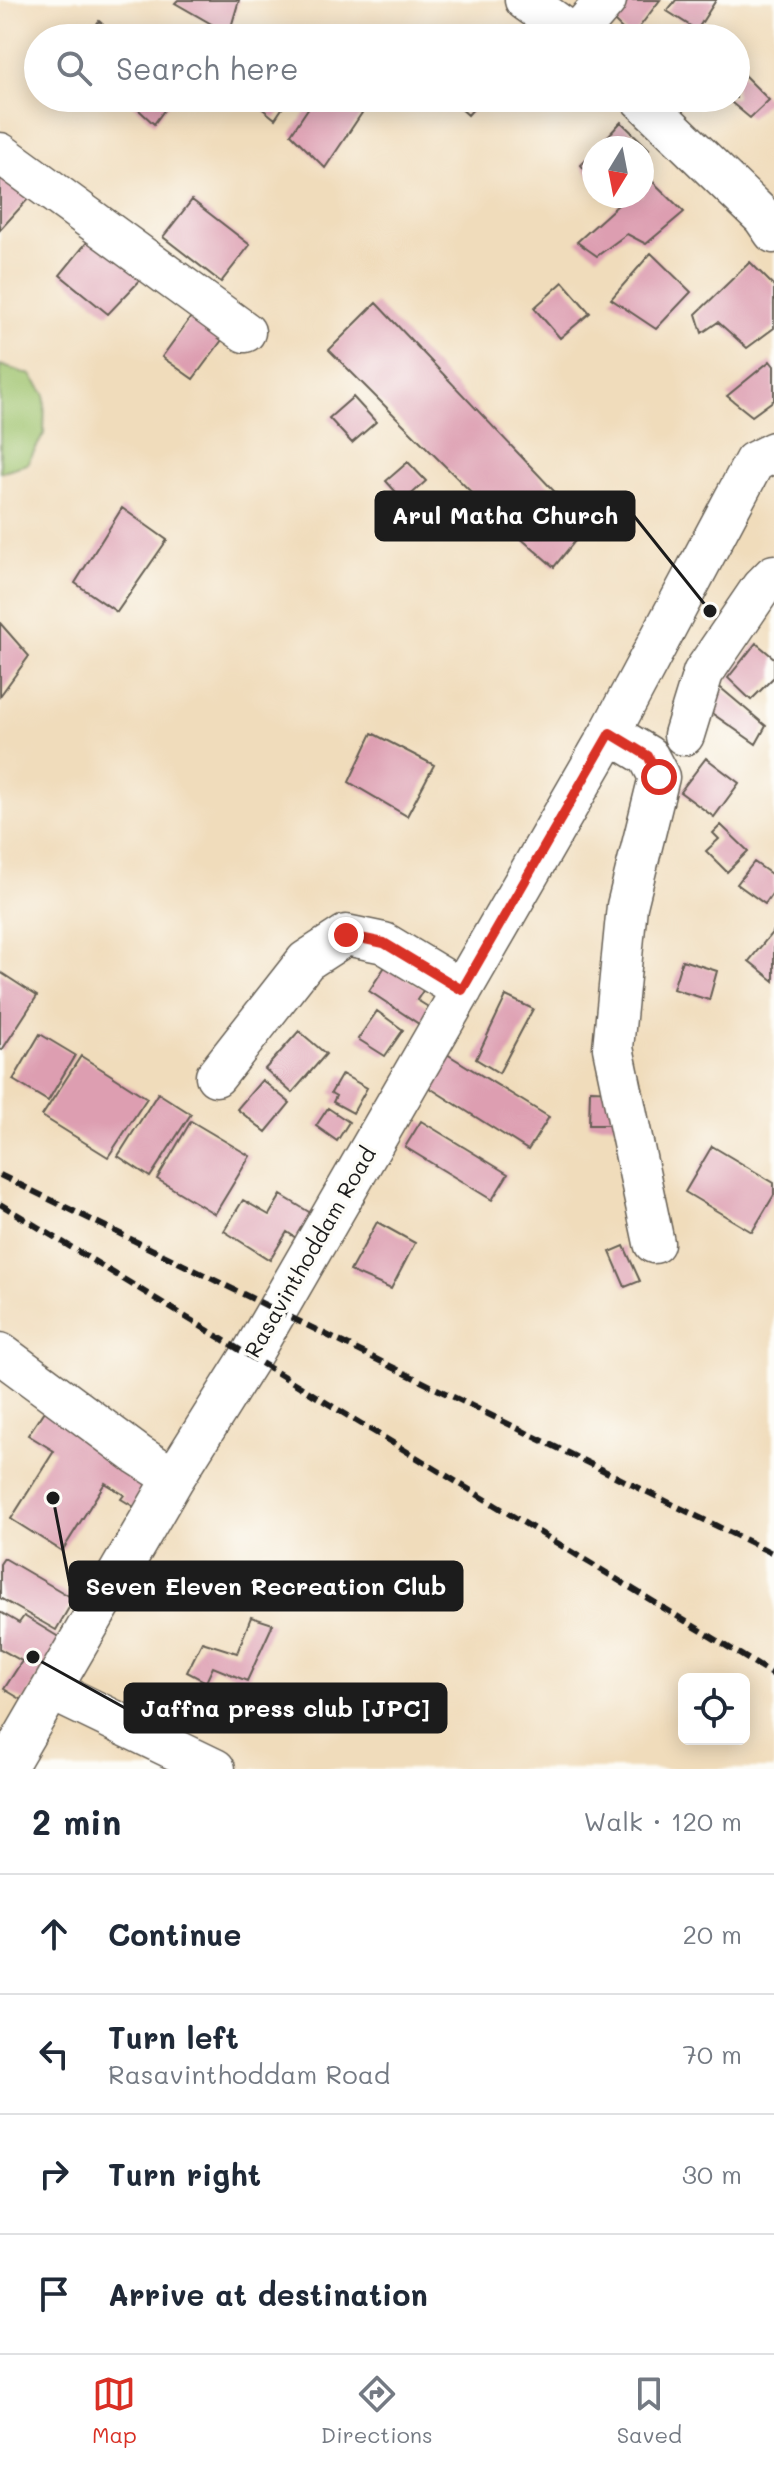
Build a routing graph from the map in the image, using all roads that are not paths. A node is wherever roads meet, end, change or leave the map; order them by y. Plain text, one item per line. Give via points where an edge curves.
1 (525, 0) edge
2 (606, 0) edge
3 (558, 24) edge
4 (587, 24) edge
5 (654, 112) edge
6 (0, 153) edge
7 (774, 233) edge
8 (245, 332) dead end
9 (774, 452) edge
10 (774, 575) edge
11 (610, 733) junction
12 (684, 735) dead end
13 (462, 990) junction
14 (216, 1076) dead end
15 (654, 1243) dead end
16 (0, 1353) edge
17 (174, 1478) junction
18 (51, 1690) junction
19 (5, 1769) edge
20 (215, 1769) edge

1 - 3 street
2 - 4 street
5 - 7 street
6 - 8 street
9 - 11 street, Rasavinthoddam Road via 754,462
10 - 12 street via 703,673
11 - 13 street, Rasavinthoddam Road
11 - 15 street via 648,756 659,777 627,906 613,1048
13 - 14 street via 384,943 346,935 306,961
13 - 17 street, Rasavinthoddam Road
16 - 17 street
17 - 18 street, Rasavinthoddam Road
18 - 19 street, Rasavinthoddam Road
18 - 20 street

